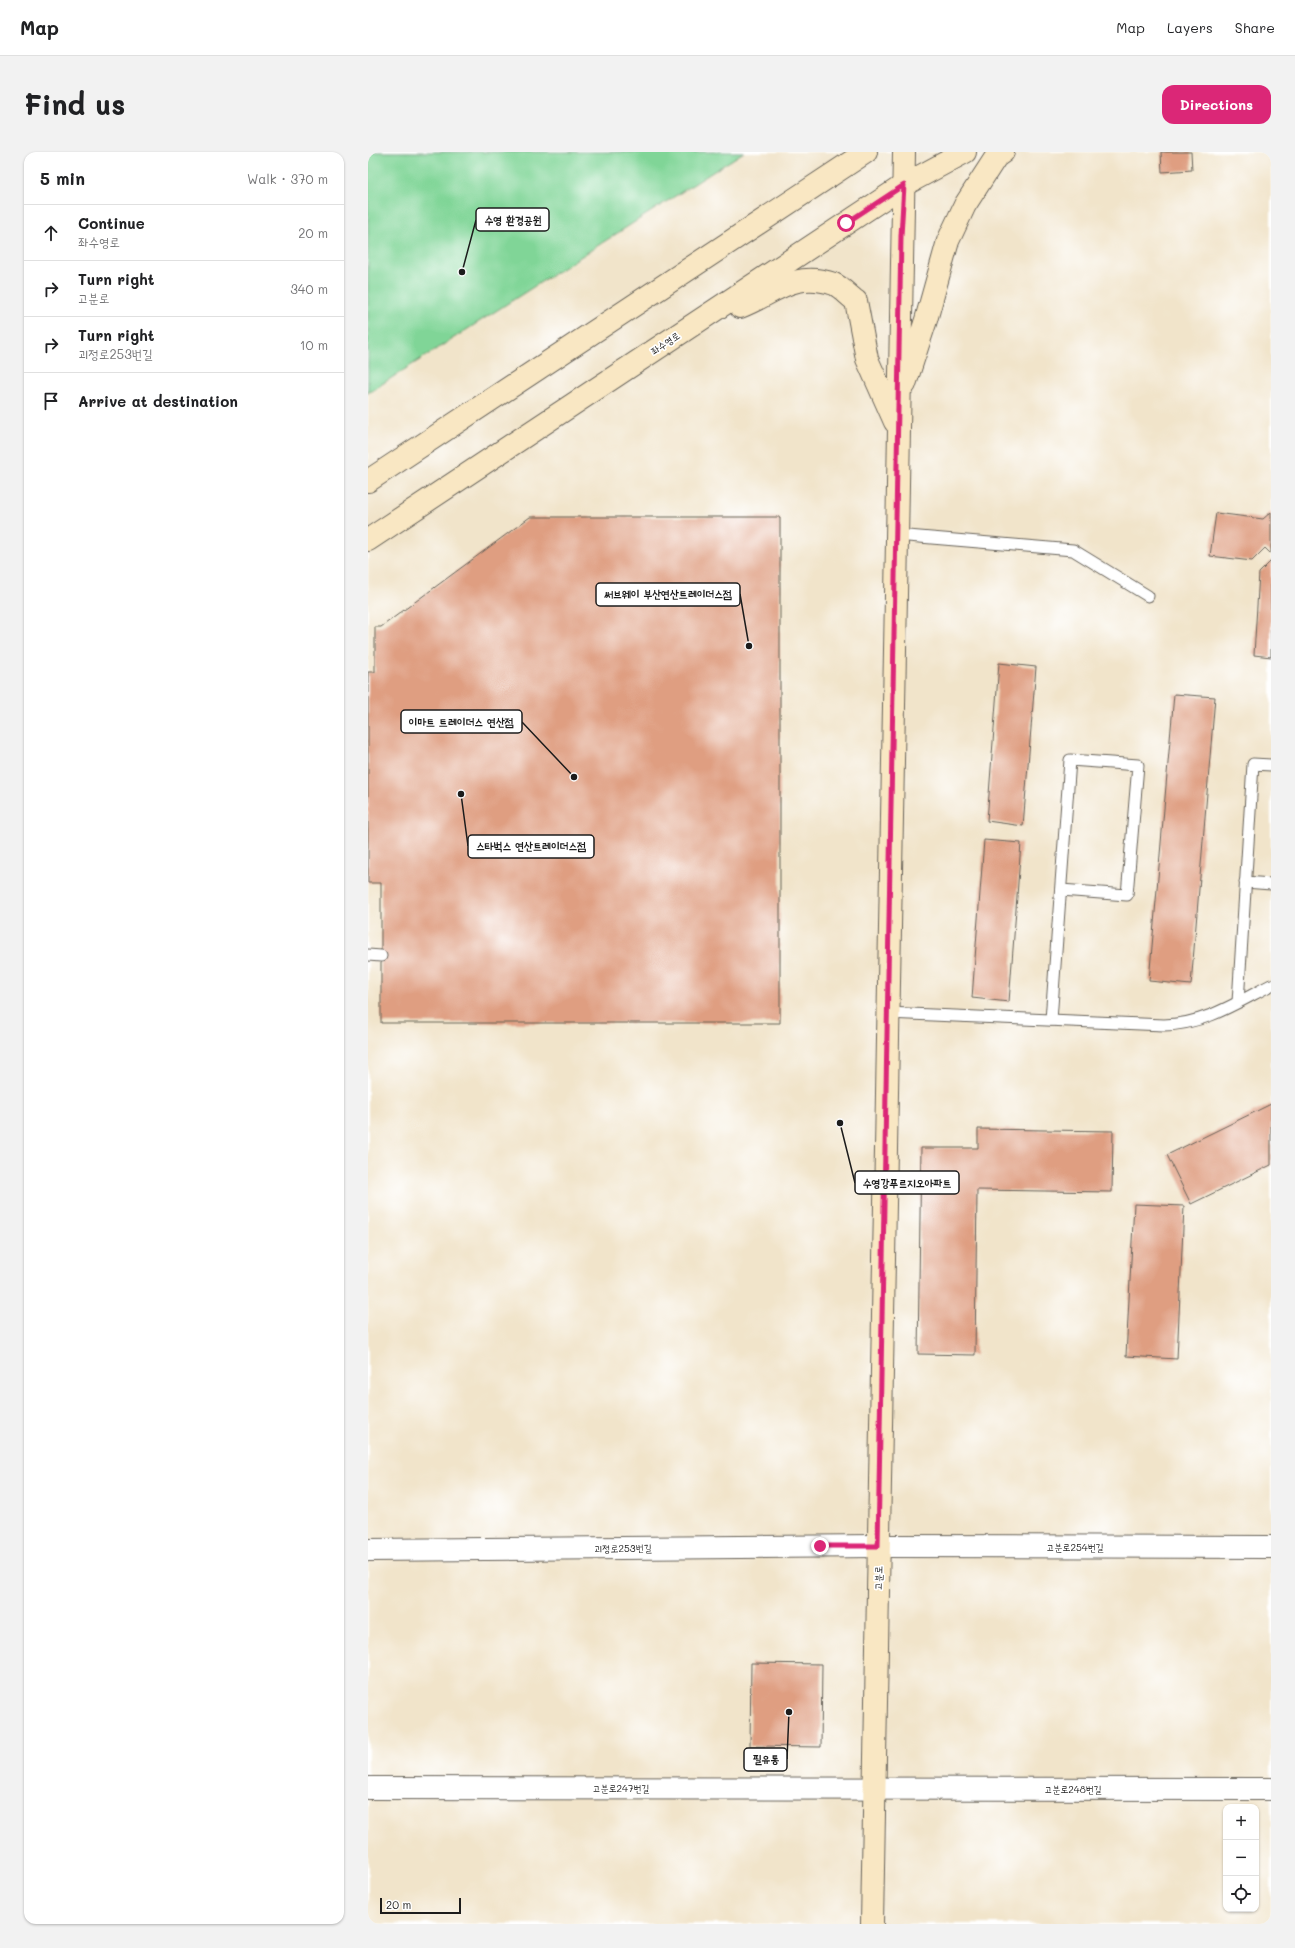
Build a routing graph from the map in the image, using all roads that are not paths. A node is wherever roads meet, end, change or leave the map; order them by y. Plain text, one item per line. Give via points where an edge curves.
1 (866, 152) edge
2 (904, 152) edge
3 (965, 152) edge
4 (1003, 152) edge
5 (904, 185) junction
6 (694, 324) junction
7 (898, 406) junction
8 (898, 427) junction
9 (368, 481) edge
10 (896, 535) junction
11 (368, 540) edge
12 (1148, 596) dead end
13 (1271, 765) edge
14 (1245, 882) junction
15 (1271, 884) edge
16 (1061, 890) junction
17 (368, 956) edge
18 (381, 956) dead end
19 (1271, 985) edge
20 (1238, 1002) junction
21 (888, 1013) junction
22 (1051, 1020) junction
23 (878, 1546) junction
24 (1271, 1547) edge
25 (368, 1550) edge
26 (368, 1788) edge
27 (874, 1788) junction
28 (1271, 1789) edge
29 (872, 1924) edge

1 - 9 main road
2 - 5 main road, 고분로
3 - 5 main road, 좌수영로
4 - 7 main road via 996,157 965,205 948,241
5 - 6 main road, 좌수영로
5 - 7 main road, 고분로
6 - 8 main road via 748,304 786,284 808,280 835,285 856,301 867,359
6 - 11 main road, 좌수영로
7 - 8 main road, 고분로
8 - 10 main road, 고분로
10 - 12 lane via 1073,550
10 - 21 main road, 고분로
13 - 14 lane via 1253,764
14 - 15 lane
14 - 20 lane
16 - 16 lane via 1070,760 1138,764 1128,895
16 - 22 lane
17 - 18 lane
19 - 20 lane
20 - 22 lane via 1214,1014 1183,1024
21 - 22 lane
21 - 23 main road, 고분로
23 - 24 street, 고분로254번길
23 - 25 street, 괴정로253번길
23 - 27 main road, 고분로
26 - 27 street, 고분로247번길
27 - 28 street, 고분로248번길
27 - 29 main road, 고분로

